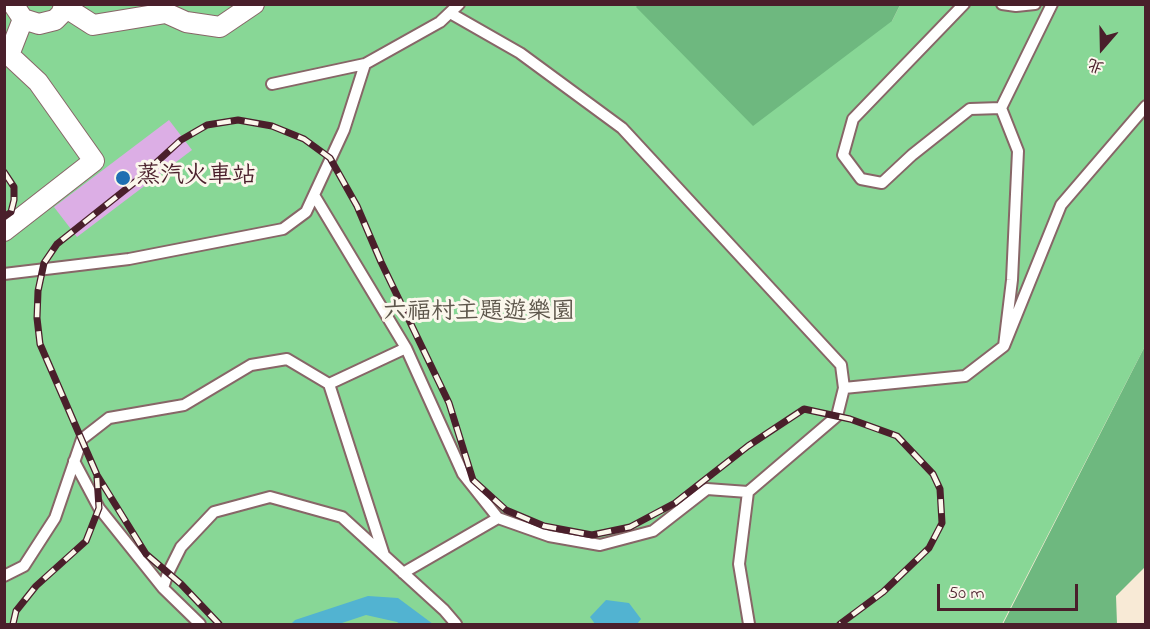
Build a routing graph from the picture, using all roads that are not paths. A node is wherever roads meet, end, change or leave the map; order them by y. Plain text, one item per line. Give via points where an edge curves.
1 (254, 4) edge
2 (459, 4) edge
3 (964, 4) edge
4 (1002, 4) edge
5 (1035, 4) edge
6 (1052, 4) edge
7 (65, 6) edge
8 (164, 9) edge
9 (18, 12) edge
10 (450, 13) junction
11 (7, 55) edge
12 (365, 64) junction
13 (272, 84) dead end
14 (1146, 106) edge
15 (1001, 108) junction
16 (314, 195) junction
17 (4, 231) edge
18 (4, 274) edge
19 (1004, 346) junction
20 (406, 348) junction
21 (329, 384) junction
22 (844, 388) junction
23 (74, 461) junction
24 (748, 492) junction
25 (498, 518) junction
26 (384, 556) junction
27 (403, 573) junction
28 (4, 576) edge
29 (163, 588) junction
30 (200, 624) edge
31 (456, 624) edge
32 (749, 624) edge

1 - 8 street via 220,27 186,22
2 - 10 lane
3 - 15 lane via 853,120 843,155 861,179 882,183 970,109
4 - 5 lane
6 - 15 lane
7 - 8 street via 93,25
7 - 9 street via 61,14 47,23 30,23
9 - 11 street
10 - 12 lane
10 - 22 lane via 520,53 622,128 841,365
11 - 17 street via 38,82 94,161
12 - 13 lane
12 - 16 lane via 344,130
14 - 19 lane via 1061,205
15 - 19 lane via 1018,151 1012,280
16 - 18 lane via 306,212 283,229 129,259
16 - 20 lane
19 - 22 lane via 965,376
20 - 21 lane
20 - 25 lane via 463,474
21 - 23 lane via 287,359 251,365 184,405 109,418 82,439
21 - 26 lane
22 - 24 lane via 837,416
23 - 28 lane via 55,518 24,566
23 - 29 lane via 99,508
24 - 25 lane via 707,489 653,531 600,545 549,536
24 - 32 lane via 739,564
25 - 27 lane
26 - 27 lane
26 - 29 lane via 342,517 270,497 214,512 181,547
27 - 31 lane
29 - 30 lane

